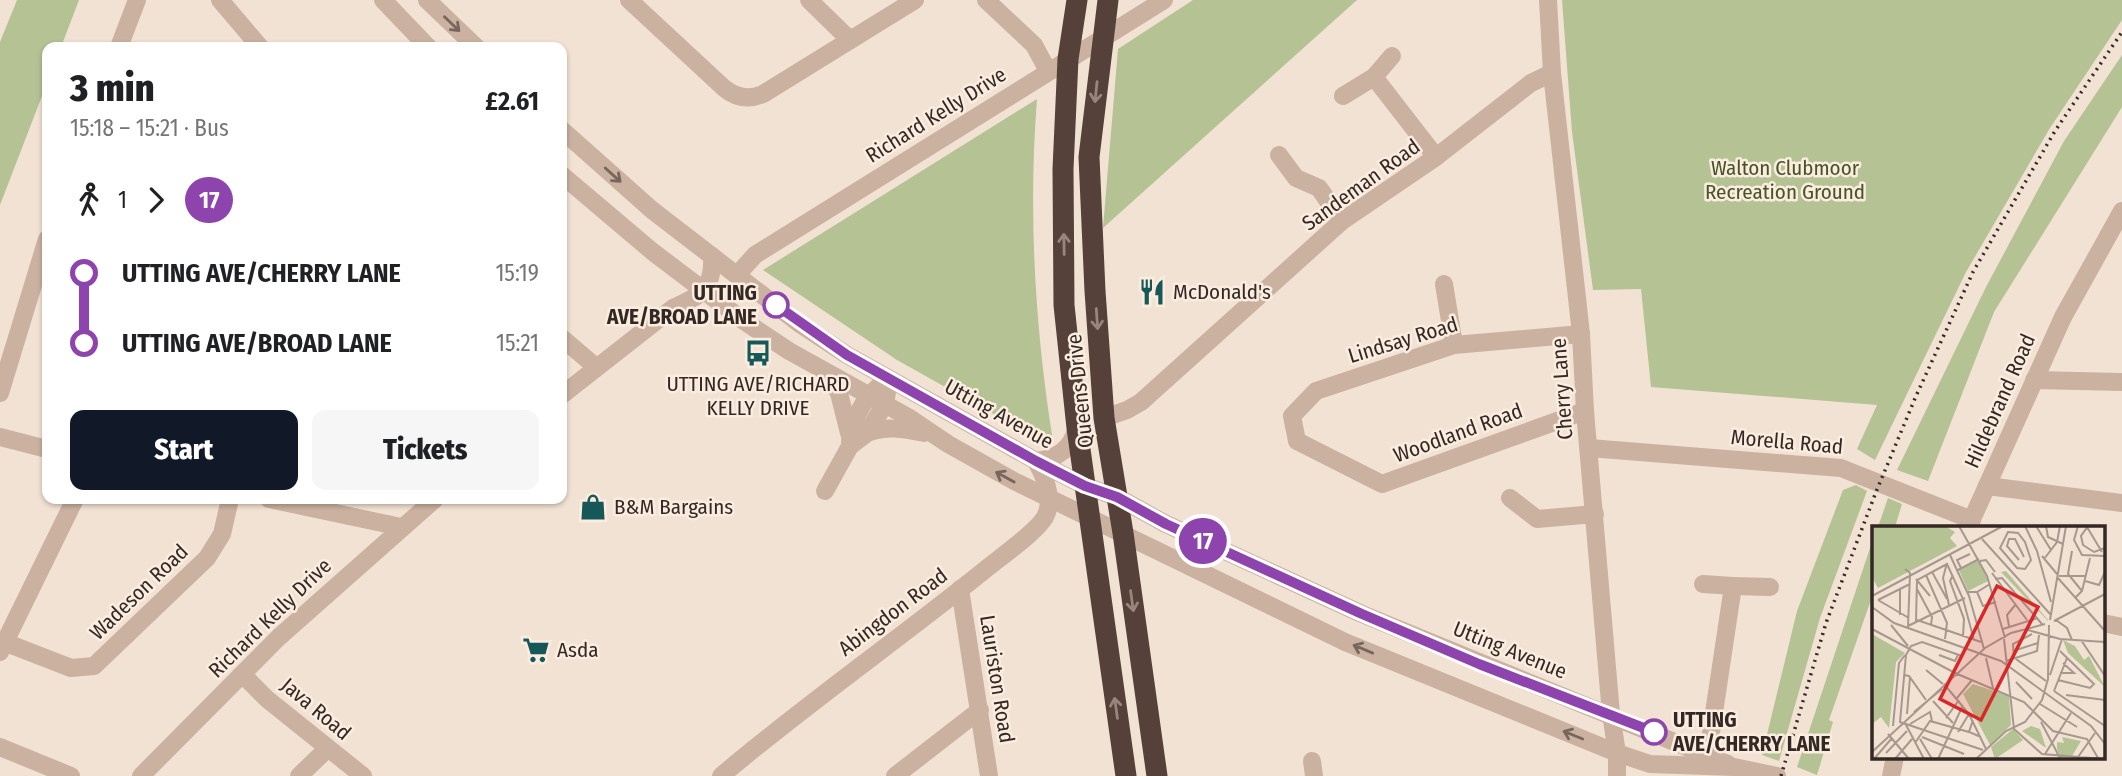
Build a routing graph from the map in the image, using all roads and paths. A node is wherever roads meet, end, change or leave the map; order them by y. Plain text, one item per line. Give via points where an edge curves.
1 (137, 0) edge
2 (220, 0) edge
3 (383, 0) edge
4 (428, 0) edge
5 (629, 0) edge
6 (809, 0) edge
7 (915, 0) edge
8 (986, 0) edge
9 (1077, 0) edge
10 (1108, 0) edge
11 (1164, 0) edge
12 (1548, 0) edge
13 (1102, 37) junction
14 (850, 40) junction
15 (120, 42) edge
16 (256, 42) edge
17 (423, 42) edge
18 (471, 42) edge
19 (1392, 56) dead end
20 (1068, 59) junction
21 (1048, 71) junction
22 (1552, 73) junction
23 (1374, 77) junction
24 (1343, 96) dead end
25 (567, 134) edge
26 (1279, 155) dead end
27 (1436, 157) junction
28 (567, 179) edge
29 (2120, 219) edge
30 (1342, 221) junction
31 (42, 255) edge
32 (712, 256) junction
33 (737, 275) junction
34 (688, 279) junction
35 (1444, 284) dead end
36 (704, 291) junction
37 (673, 308) junction
38 (1581, 334) junction
39 (567, 342) edge
40 (1454, 345) junction
41 (596, 367) junction
42 (822, 369) junction
43 (888, 378) junction
44 (2034, 380) junction
45 (2122, 382) edge
46 (567, 391) edge
47 (0, 393) edge
48 (877, 400) junction
49 (1585, 411) junction
50 (1292, 416) joint
51 (1104, 418) junction
52 (1077, 428) junction
53 (931, 434) junction
54 (856, 437) junction
55 (0, 438) edge
56 (42, 448) edge
57 (1589, 448) junction
58 (1036, 461) junction
59 (1085, 486) junction
60 (1987, 486) junction
61 (825, 491) dead end
62 (1117, 497) junction
63 (1048, 498) junction
64 (1510, 498) dead end
65 (2122, 503) edge
66 (73, 504) edge
67 (229, 504) edge
68 (293, 504) edge
69 (429, 504) edge
70 (1595, 514) junction
71 (1090, 518) junction
72 (1970, 524) edge
73 (401, 527) junction
74 (1123, 533) junction
75 (1703, 584) dead end
76 (1733, 586) junction
77 (1770, 587) dead end
78 (960, 589) junction
79 (2104, 623) edge
80 (2122, 627) edge
81 (2, 647) edge
82 (242, 674) junction
83 (980, 710) junction
84 (1611, 714) junction
85 (0, 747) edge
86 (327, 749) junction
87 (1617, 753) junction
88 (1895, 758) edge
89 (1708, 760) junction
90 (71, 776) edge
91 (141, 776) edge
92 (299, 776) edge
93 (363, 776) edge
94 (721, 776) edge
95 (895, 776) edge
96 (989, 776) edge
97 (1126, 776) edge
98 (1157, 776) edge
99 (1617, 776) edge
100 (1777, 776) edge
101 (1891, 776) edge

1 - 15 street
2 - 16 street
3 - 17 street
4 -> 18 street
5 - 14 street via 724,88 743,97 763,94
6 - 14 street
7 - 14 street
8 - 21 street via 1034,46
9 - 20 highway, Queens Drive
10 - 13 highway, Queens Drive
11 - 13 street, Richard Kelly Drive
12 - 22 street, Cherry Lane
13 - 20 street, Richard Kelly Drive
13 -> 51 highway, Queens Drive via 1089,157
19 - 23 street
20 - 21 street, Richard Kelly Drive
52 -> 20 highway, Queens Drive via 1064,305
21 - 33 street, Richard Kelly Drive via 755,255
22 - 27 street, Sandeman Road via 1531,83
22 - 38 street, Cherry Lane
23 - 24 street
23 - 27 street
25 -> 32 street, Utting Avenue
26 - 30 street via 1296,178 1319,188
27 - 30 street, Sandeman Road
28 - 34 street, Utting Avenue
29 - 44 street, Hildebrand Road via 2075,294
30 - 51 street, Sandeman Road via 1141,402
31 - 47 street
32 - 33 street, Utting Avenue
32 - 36 street via 712,278
33 - 43 street, Utting Avenue via 800,324
34 - 36 street, Utting Avenue
34 - 37 street
35 - 40 street
36 - 37 street
36 - 42 street, Utting Avenue
37 - 41 street
38 - 40 street, Lindsay Road
38 - 49 street, Cherry Lane
39 - 41 street
40 - 50 street, Lindsay Road via 1316,391
41 - 46 street
42 - 48 street, Utting Avenue
42 - 54 street via 839,393
43 - 48 street
43 - 58 street, Utting Avenue
44 - 45 street
44 - 60 street, Hildebrand Road
48 - 53 street, Utting Avenue
48 - 54 street
49 - 50 street, Woodland Road via 1382,484 1297,441
49 - 57 street, Cherry Lane
51 - 62 highway, Queens Drive
52 - 58 street via 1060,454
52 - 59 highway, Queens Drive
53 - 54 street via 883,428
63 -> 53 street, Utting Avenue
54 - 61 street
55 - 56 street
57 - 70 street, Cherry Lane
57 - 72 street, Morella Road via 1841,468
58 - 59 street, Utting Avenue
58 - 63 street
59 - 62 street, Utting Avenue
59 - 71 highway, Queens Drive
60 - 65 street
60 - 72 street, Hildebrand Road
62 - 74 highway, Queens Drive
62 - 84 street, Utting Avenue via 1362,614
63 - 71 street, Utting Avenue
63 - 78 street, Abingdon Road via 1046,514 1035,528
64 - 70 street via 1536,519
66 - 81 street
67 - 81 street, Wadeson Road via 222,534 207,558 94,666 71,668
68 - 73 street
69 - 73 street, Richard Kelly Drive
70 - 84 street, Cherry Lane
71 - 74 street, Utting Avenue
97 -> 71 highway, Queens Drive
73 - 82 street, Richard Kelly Drive
87 -> 74 street, Utting Avenue via 1345,642
74 -> 98 highway, Queens Drive
75 - 76 street
76 - 77 street
76 - 89 street
78 - 83 street, Lauriston Road
78 - 94 street, Abingdon Road
79 - 80 street
82 - 86 street, Java Road
82 - 91 street, Richard Kelly Drive
83 - 95 street
83 - 96 street, Lauriston Road
84 - 87 street, Cherry Lane
84 - 89 street, Utting Avenue
85 - 90 street
86 - 92 street
86 - 93 street, Java Road
87 - 89 street, Utting Avenue via 1650,764
87 - 99 street, Cherry Lane
88 - 101 street
89 - 100 street, Utting Avenue

